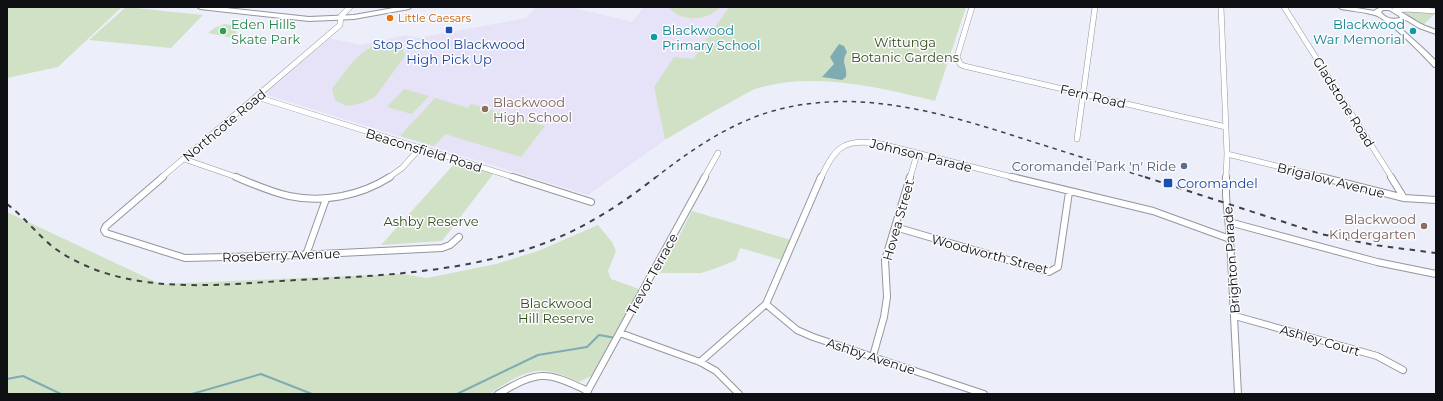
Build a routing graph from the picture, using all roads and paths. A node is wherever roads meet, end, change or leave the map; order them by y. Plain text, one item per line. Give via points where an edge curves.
1 (200, 7) edge
2 (233, 7) edge
3 (350, 7) edge
4 (395, 7) edge
5 (409, 7) edge
6 (972, 7) edge
7 (1095, 7) edge
8 (1221, 7) edge
9 (1284, 7) edge
10 (1341, 7) edge
11 (1358, 7) edge
12 (221, 8) edge
13 (1378, 9) edge
14 (1395, 10) junction
15 (1436, 11) edge
16 (341, 17) junction
17 (1400, 19) junction
18 (1388, 20) junction
19 (1399, 29) junction
20 (1436, 32) edge
21 (1436, 36) edge
22 (1436, 65) edge
23 (1084, 94) junction
24 (257, 97) junction
25 (1226, 127) junction
26 (1077, 139) dead end
27 (420, 148) junction
28 (718, 153) dead end
29 (917, 154) junction
30 (1227, 154) junction
31 (184, 159) junction
32 (1069, 192) junction
33 (326, 198) junction
34 (1404, 198) junction
35 (1436, 200) edge
36 (592, 202) dead end
37 (1229, 222) junction
38 (895, 227) junction
39 (104, 230) joint
40 (459, 237) dead end
41 (1230, 239) junction
42 (306, 255) junction
43 (1436, 274) edge
44 (766, 304) junction
45 (1235, 316) junction
46 (620, 333) junction
47 (873, 356) junction
48 (700, 362) junction
49 (1403, 370) dead end
50 (587, 392) edge
51 (498, 394) edge
52 (739, 394) edge
53 (984, 394) edge
54 (1238, 394) edge

1 - 12 main road
2 - 16 main road
3 - 16 street, Northcote Road
4 - 16 main road
5 - 16 main road
6 - 23 street, Fern Road via 957,57 960,64
7 - 23 street
8 - 25 street, Brighton Parade
9 - 34 street, Gladstone Road
10 - 13 main road
11 - 13 main road
12 - 16 main road via 309,19
13 - 14 main road
13 - 18 main road
14 - 15 street
14 - 17 main road
16 - 24 street, Northcote Road via 340,25
17 - 18 main road
17 - 19 main road
17 - 20 main road
17 - 21 main road
18 - 19 main road
19 - 22 main road
23 - 25 street, Fern Road
23 - 26 street
24 - 27 street, Beaconsfield Road
24 - 31 street, Northcote Road
25 - 30 street, Brighton Parade
27 - 33 street via 390,178 379,184 356,193
27 - 36 street, Beaconsfield Road
28 - 46 street, Trevor Terrace
29 - 32 street, Johnson Parade
29 - 38 street, Hovea Street
29 - 44 street, Johnson Parade via 863,141 846,144 833,153
30 - 34 street, Brigalow Avenue
30 - 37 street, Brighton Parade via 1226,196
31 - 33 street via 288,196
31 - 39 street, Northcote Road
32 - 38 street, Woodworth Street via 1058,267 1049,272
32 - 41 street, Johnson Parade via 1153,211
33 - 42 street
34 - 35 street, Brigalow Avenue
37 - 41 street, Brighton Parade
37 - 43 street via 1377,262
38 - 47 street, Hovea Street via 885,260 888,297
39 - 42 street, Roseberry Avenue via 106,233 185,258
40 - 42 street, Roseberry Avenue via 450,246 442,248
41 - 45 street, Brighton Parade
44 - 47 street, Ashby Avenue via 797,330
44 - 48 street, Johnson Parade
45 - 49 street, Ashley Court via 1376,356
45 - 54 street, Brighton Parade
46 - 48 street
46 - 50 street, Trevor Terrace
47 - 53 street, Ashby Avenue
48 - 52 street via 716,371
50 - 51 street via 554,376 543,376 528,379

